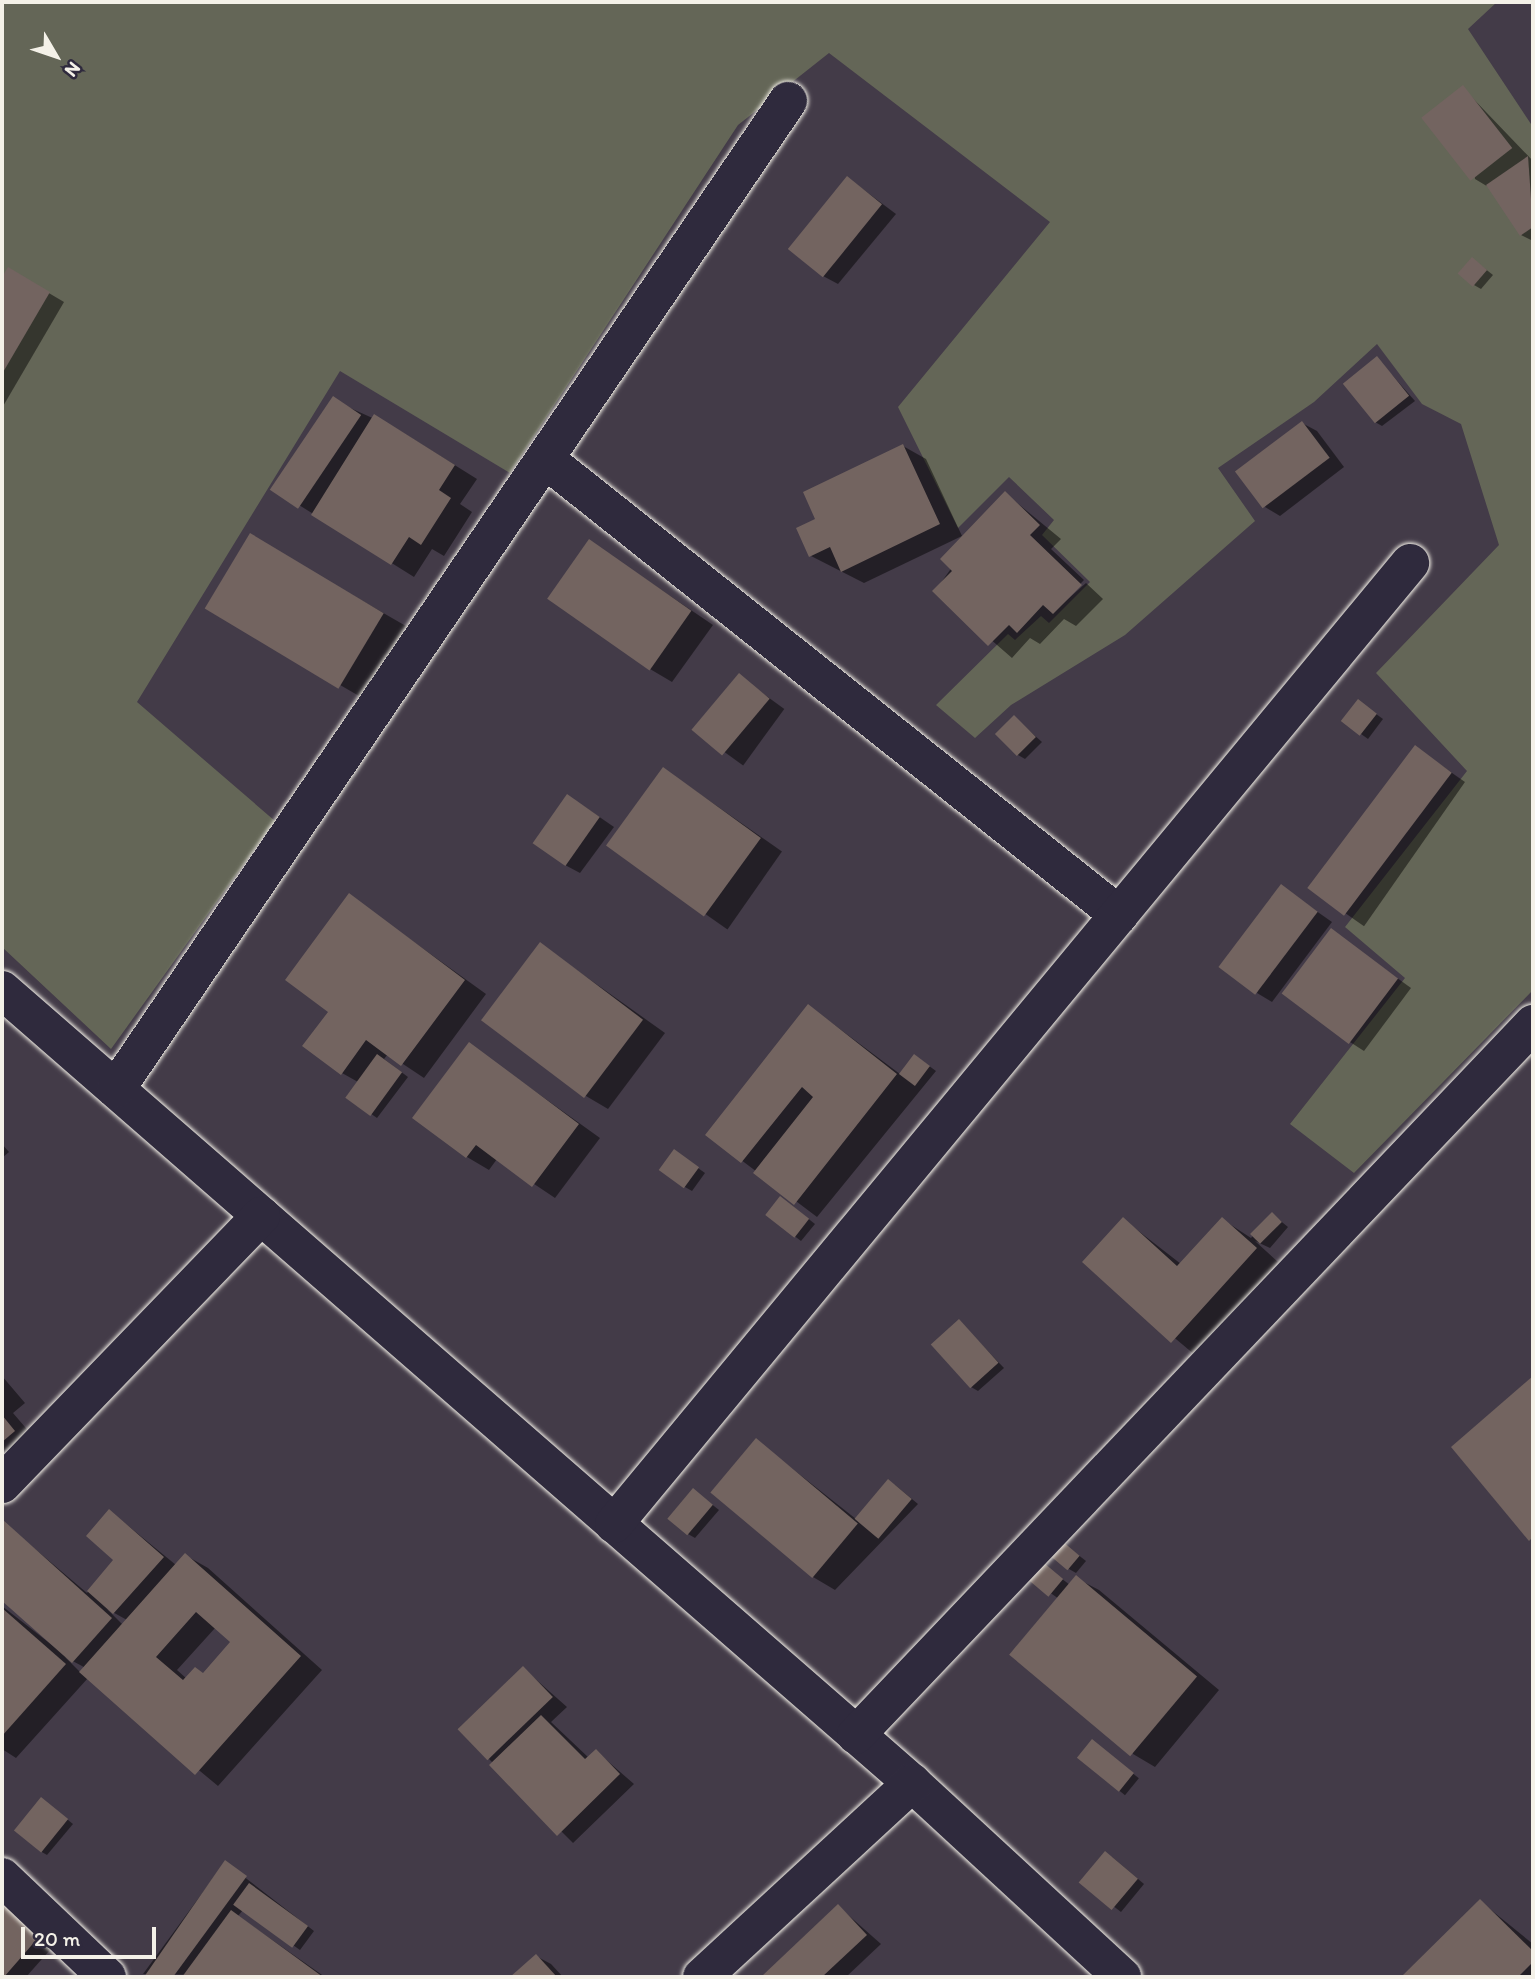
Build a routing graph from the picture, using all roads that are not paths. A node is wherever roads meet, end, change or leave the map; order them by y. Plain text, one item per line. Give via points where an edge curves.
1 (788, 102) dead end
2 (545, 459) junction
3 (1410, 563) dead end
4 (1119, 915) junction
5 (2, 990) edge
6 (1533, 1024) edge
7 (116, 1089) junction
8 (261, 1216) junction
9 (2, 1485) edge
10 (614, 1524) junction
11 (856, 1735) junction
12 (912, 1783) junction
13 (2, 1877) edge
14 (107, 1977) edge
15 (702, 1977) edge
16 (1122, 1977) edge

1 - 2 street
2 - 4 street
2 - 7 street
3 - 4 street
4 - 10 street
5 - 7 street
6 - 11 street
7 - 8 street
8 - 9 street
8 - 10 street
10 - 11 street
11 - 12 street
12 - 15 street
12 - 16 street
13 - 14 street

